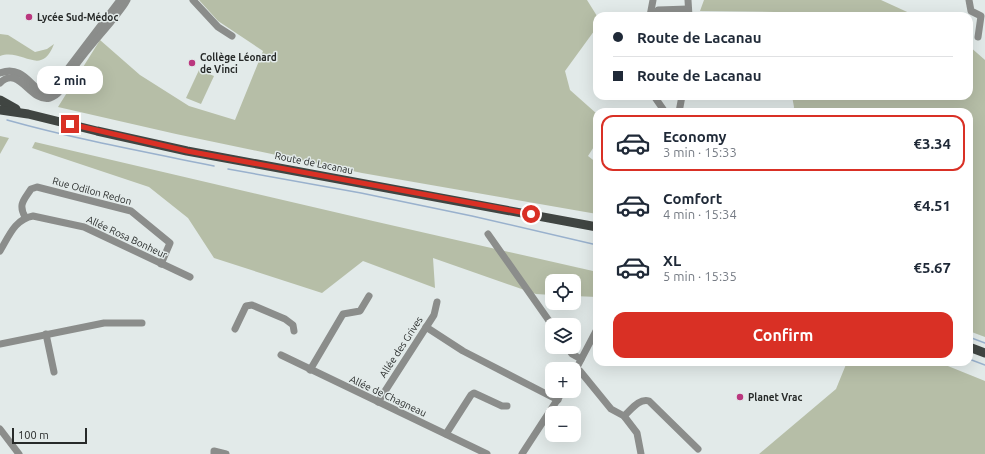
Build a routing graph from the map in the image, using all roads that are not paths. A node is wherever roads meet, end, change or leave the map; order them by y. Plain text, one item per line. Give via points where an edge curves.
1 (120, 0) edge
2 (127, 0) edge
3 (193, 0) edge
4 (653, 0) edge
5 (688, 0) edge
6 (969, 0) edge
7 (651, 12) edge
8 (657, 12) edge
9 (689, 12) edge
10 (983, 14) edge
11 (232, 36) dead end
12 (978, 37) dead end
13 (0, 74) edge
14 (0, 83) edge
15 (0, 100) edge
16 (0, 110) edge
17 (28, 114) junction
18 (25, 218) junction
19 (562, 220) junction
20 (593, 222) edge
21 (593, 226) edge
22 (488, 234) dead end
23 (0, 251) edge
24 (161, 264) junction
25 (190, 277) dead end
26 (370, 296) dead end
27 (437, 302) dead end
28 (547, 318) edge
29 (142, 323) dead end
30 (426, 327) junction
31 (235, 329) dead end
32 (294, 331) dead end
33 (46, 334) junction
34 (593, 336) edge
35 (0, 344) edge
36 (973, 348) edge
37 (985, 353) edge
38 (572, 354) edge
39 (281, 355) dead end
40 (581, 359) junction
41 (579, 362) edge
42 (310, 370) junction
43 (54, 372) dead end
44 (581, 372) edge
45 (558, 400) joint
46 (378, 402) junction
47 (507, 406) dead end
48 (624, 416) junction
49 (0, 429) edge
50 (446, 434) junction
51 (698, 449) dead end
52 (214, 452) edge
53 (17, 453) edge
54 (226, 454) edge
55 (487, 454) edge
56 (522, 454) edge
57 (641, 454) edge

1 - 13 street via 52,92 42,92 16,71
2 - 14 street via 56,95 46,98 39,96 15,79 8,78
3 - 11 street via 218,27
4 - 7 street
5 - 9 street
6 - 10 street via 971,11
8 - 9 street
10 - 12 street
15 - 17 main road, Route de Lacanau
16 - 17 main road, Route de Lacanau
17 - 19 main road, Route de Lacanau via 187,151
18 - 23 street via 18,222
18 - 24 street, Allée Rosa Bonheur via 33,216 84,228
18 - 24 street, Rue Odilon Redon via 21,209 22,203 31,189 37,187 131,211 170,242
19 - 20 main road
19 - 21 main road, Route de Lacanau
22 - 28 street
24 - 25 street, Allée Rosa Bonheur
26 - 42 street via 360,311 343,314
27 - 30 street, Allée des Grives via 434,315
29 - 33 street via 104,323
30 - 45 street via 463,351
30 - 46 street, Allée des Grives
31 - 32 street via 246,306 252,305 285,319 293,325
33 - 35 street
33 - 43 street
34 - 40 street
36 - 37 main road
38 - 40 street
39 - 42 street, Allée de Chagneau
40 - 41 street
42 - 46 street, Allée de Chagneau
44 - 48 street via 611,409
45 - 56 street
46 - 50 street, Allée de Chagneau
47 - 50 street via 474,393
48 - 51 street via 638,403 649,401
48 - 57 street via 637,433
49 - 53 street
50 - 55 street, Allée de Chagneau
52 - 54 street

